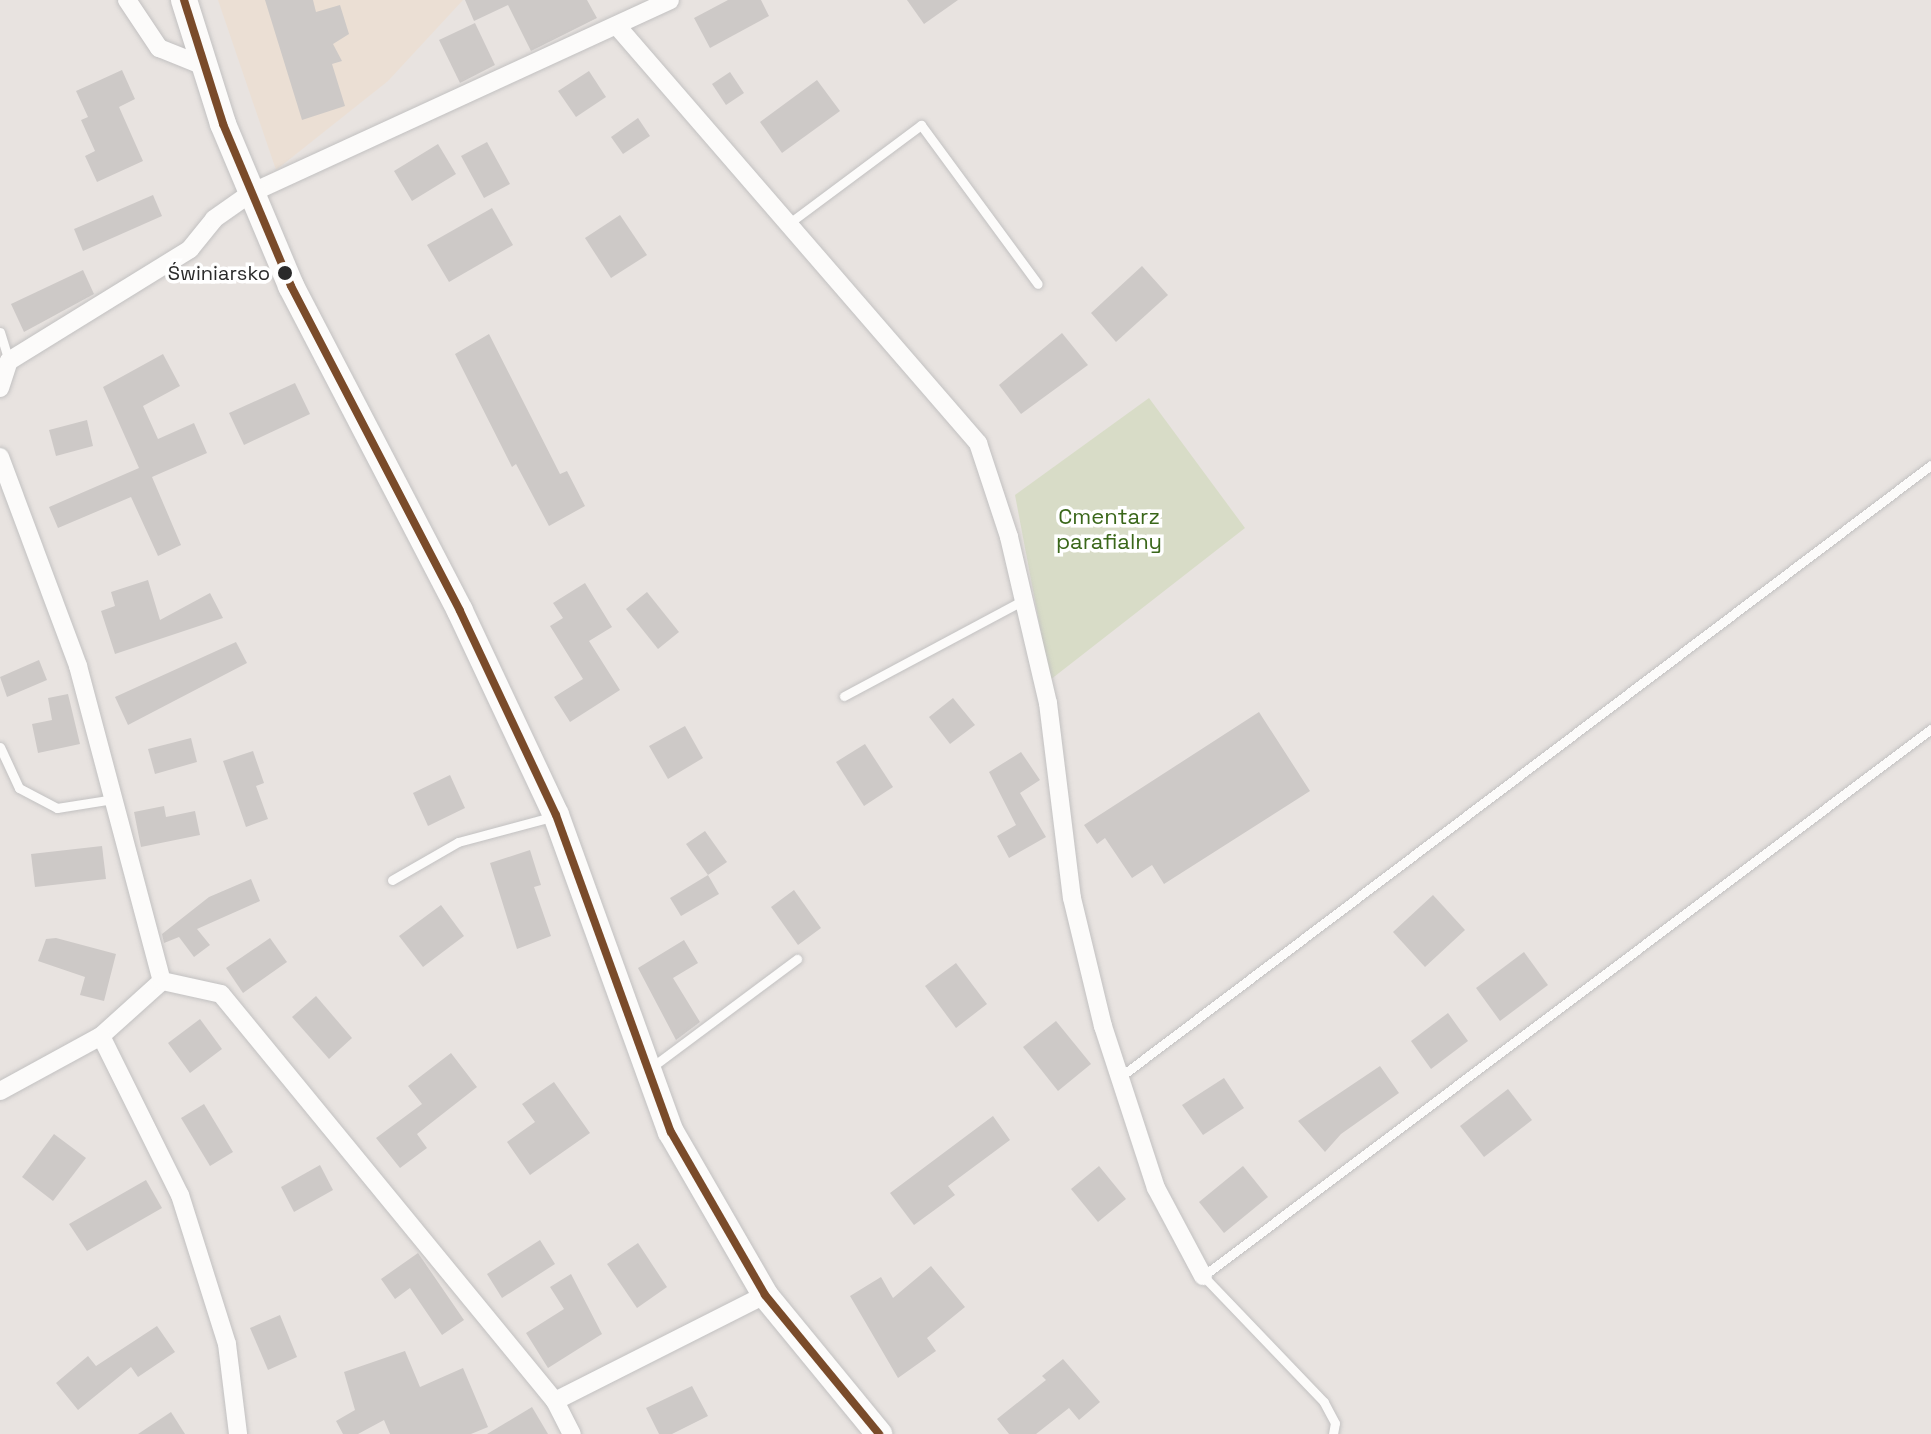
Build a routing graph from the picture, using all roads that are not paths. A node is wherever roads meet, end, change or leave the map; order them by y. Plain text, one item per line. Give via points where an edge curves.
1 (127, 0) edge
2 (184, 0) edge
3 (670, 0) edge
4 (617, 26) junction
5 (204, 66) junction
6 (251, 193) junction
7 (788, 224) junction
8 (1038, 284) dead end
9 (0, 332) edge
10 (9, 361) junction
11 (0, 388) edge
12 (0, 457) edge
13 (1931, 465) edge
14 (1024, 600) junction
15 (844, 696) dead end
16 (1931, 729) edge
17 (0, 747) edge
18 (114, 799) junction
19 (556, 815) junction
20 (392, 880) dead end
21 (797, 959) dead end
22 (162, 981) junction
23 (101, 1036) junction
24 (647, 1072) junction
25 (1120, 1077) junction
26 (0, 1091) edge
27 (1203, 1276) junction
28 (765, 1295) junction
29 (555, 1401) junction
30 (238, 1434) edge
31 (572, 1434) edge
32 (879, 1434) edge
33 (1333, 1434) edge

1 - 5 street via 159,48
2 - 5 street
3 - 4 street
4 - 6 street
4 - 7 street
5 - 6 street
6 - 10 street via 214,219 190,249
6 - 19 street via 291,286 460,611
7 - 8 lane via 921,125
7 - 14 street via 978,443
9 - 10 lane
10 - 11 street
12 - 18 street via 78,666
13 - 25 lane
14 - 15 lane
14 - 25 street via 1048,703 1072,898
16 - 27 lane
17 - 18 lane via 19,788 57,808
18 - 22 street
19 - 20 lane via 458,842
19 - 24 street
21 - 24 lane
22 - 23 street
22 - 29 street via 221,994
23 - 26 street
23 - 30 street via 180,1195 227,1344
24 - 28 street via 671,1132
25 - 27 street via 1156,1188
27 - 33 lane via 1324,1402 1335,1423
28 - 29 street
28 - 32 street
29 - 31 street

